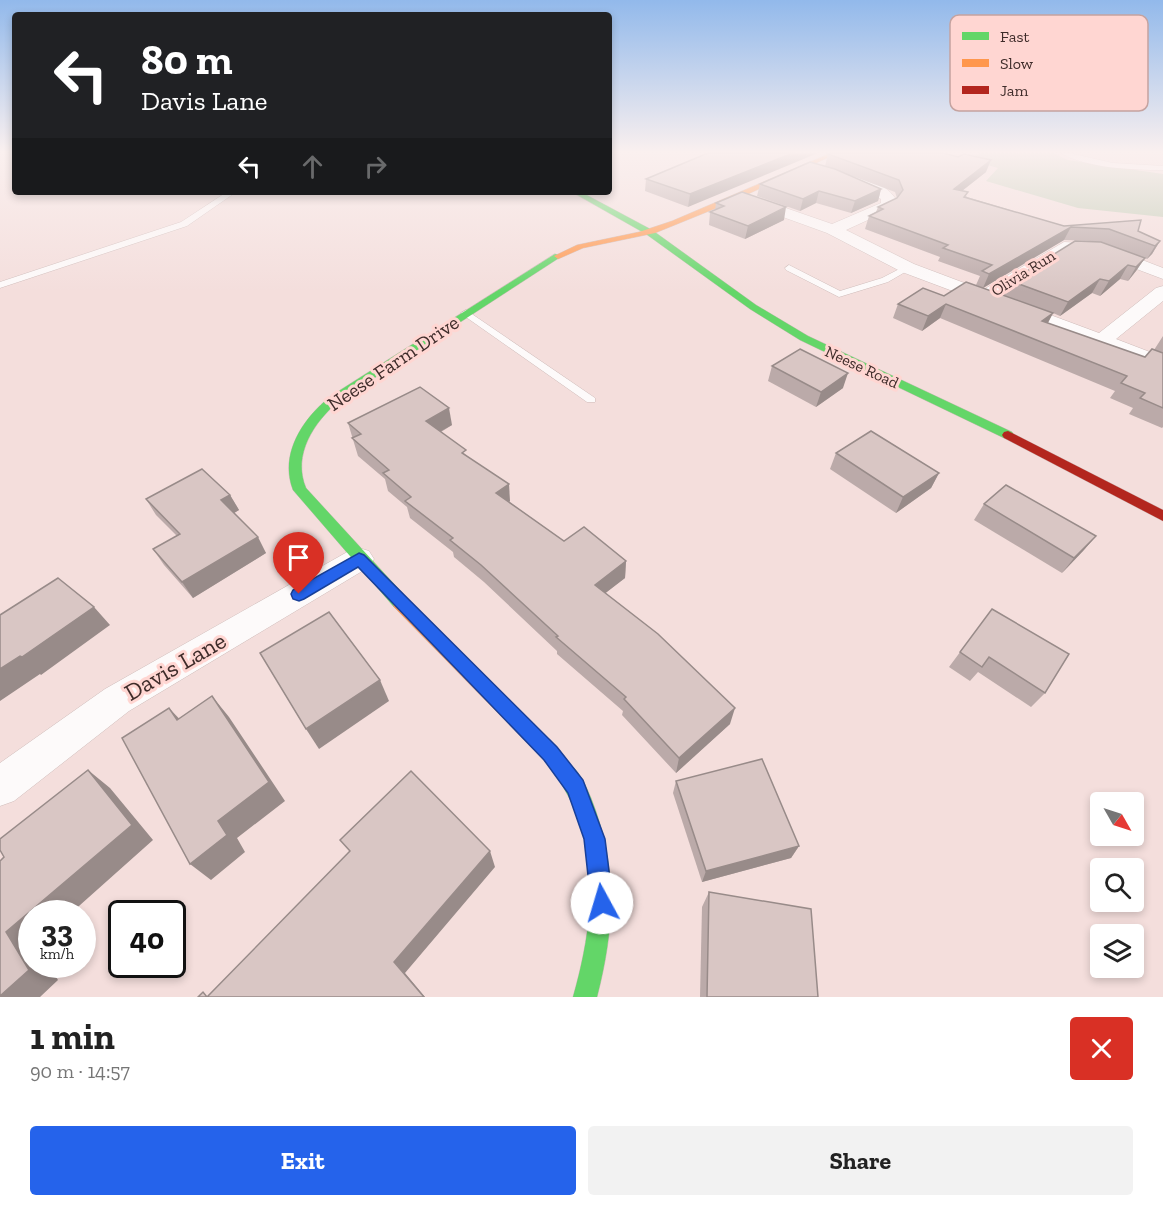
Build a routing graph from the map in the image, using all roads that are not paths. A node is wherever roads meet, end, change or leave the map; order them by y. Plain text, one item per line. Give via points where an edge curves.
1 (221, 200) edge
2 (590, 200) edge
3 (727, 200) edge
4 (746, 200) edge
5 (889, 200) edge
6 (832, 230) junction
7 (649, 232) junction
8 (789, 268) dead end
9 (908, 268) junction
10 (1163, 274) edge
11 (0, 285) edge
12 (1163, 292) edge
13 (985, 297) junction
14 (466, 314) junction
15 (1102, 340) junction
16 (1163, 364) edge
17 (591, 400) dead end
18 (1163, 516) edge
19 (359, 559) junction
20 (0, 787) edge
21 (585, 997) edge

1 - 11 lane via 184,224
2 - 7 street, Neese Road
3 - 7 street, Neese Farm Drive
4 - 6 street
5 - 6 street via 887,206
6 - 9 street
7 - 14 street, Neese Farm Drive via 562,253
7 - 18 street, Neese Road via 753,307 804,338 1008,435
8 - 9 lane via 839,294 885,280
9 - 13 street
10 - 13 street, Olivia Run via 1095,248 1064,248
12 - 15 street
13 - 15 street
14 - 17 lane
14 - 19 street, Neese Farm Drive via 322,409 305,430 297,450 295,480
15 - 16 street
19 - 20 street, Davis Lane via 117,700
19 - 21 street, Neese Farm Drive via 550,754 576,787 595,839 602,903 594,973

